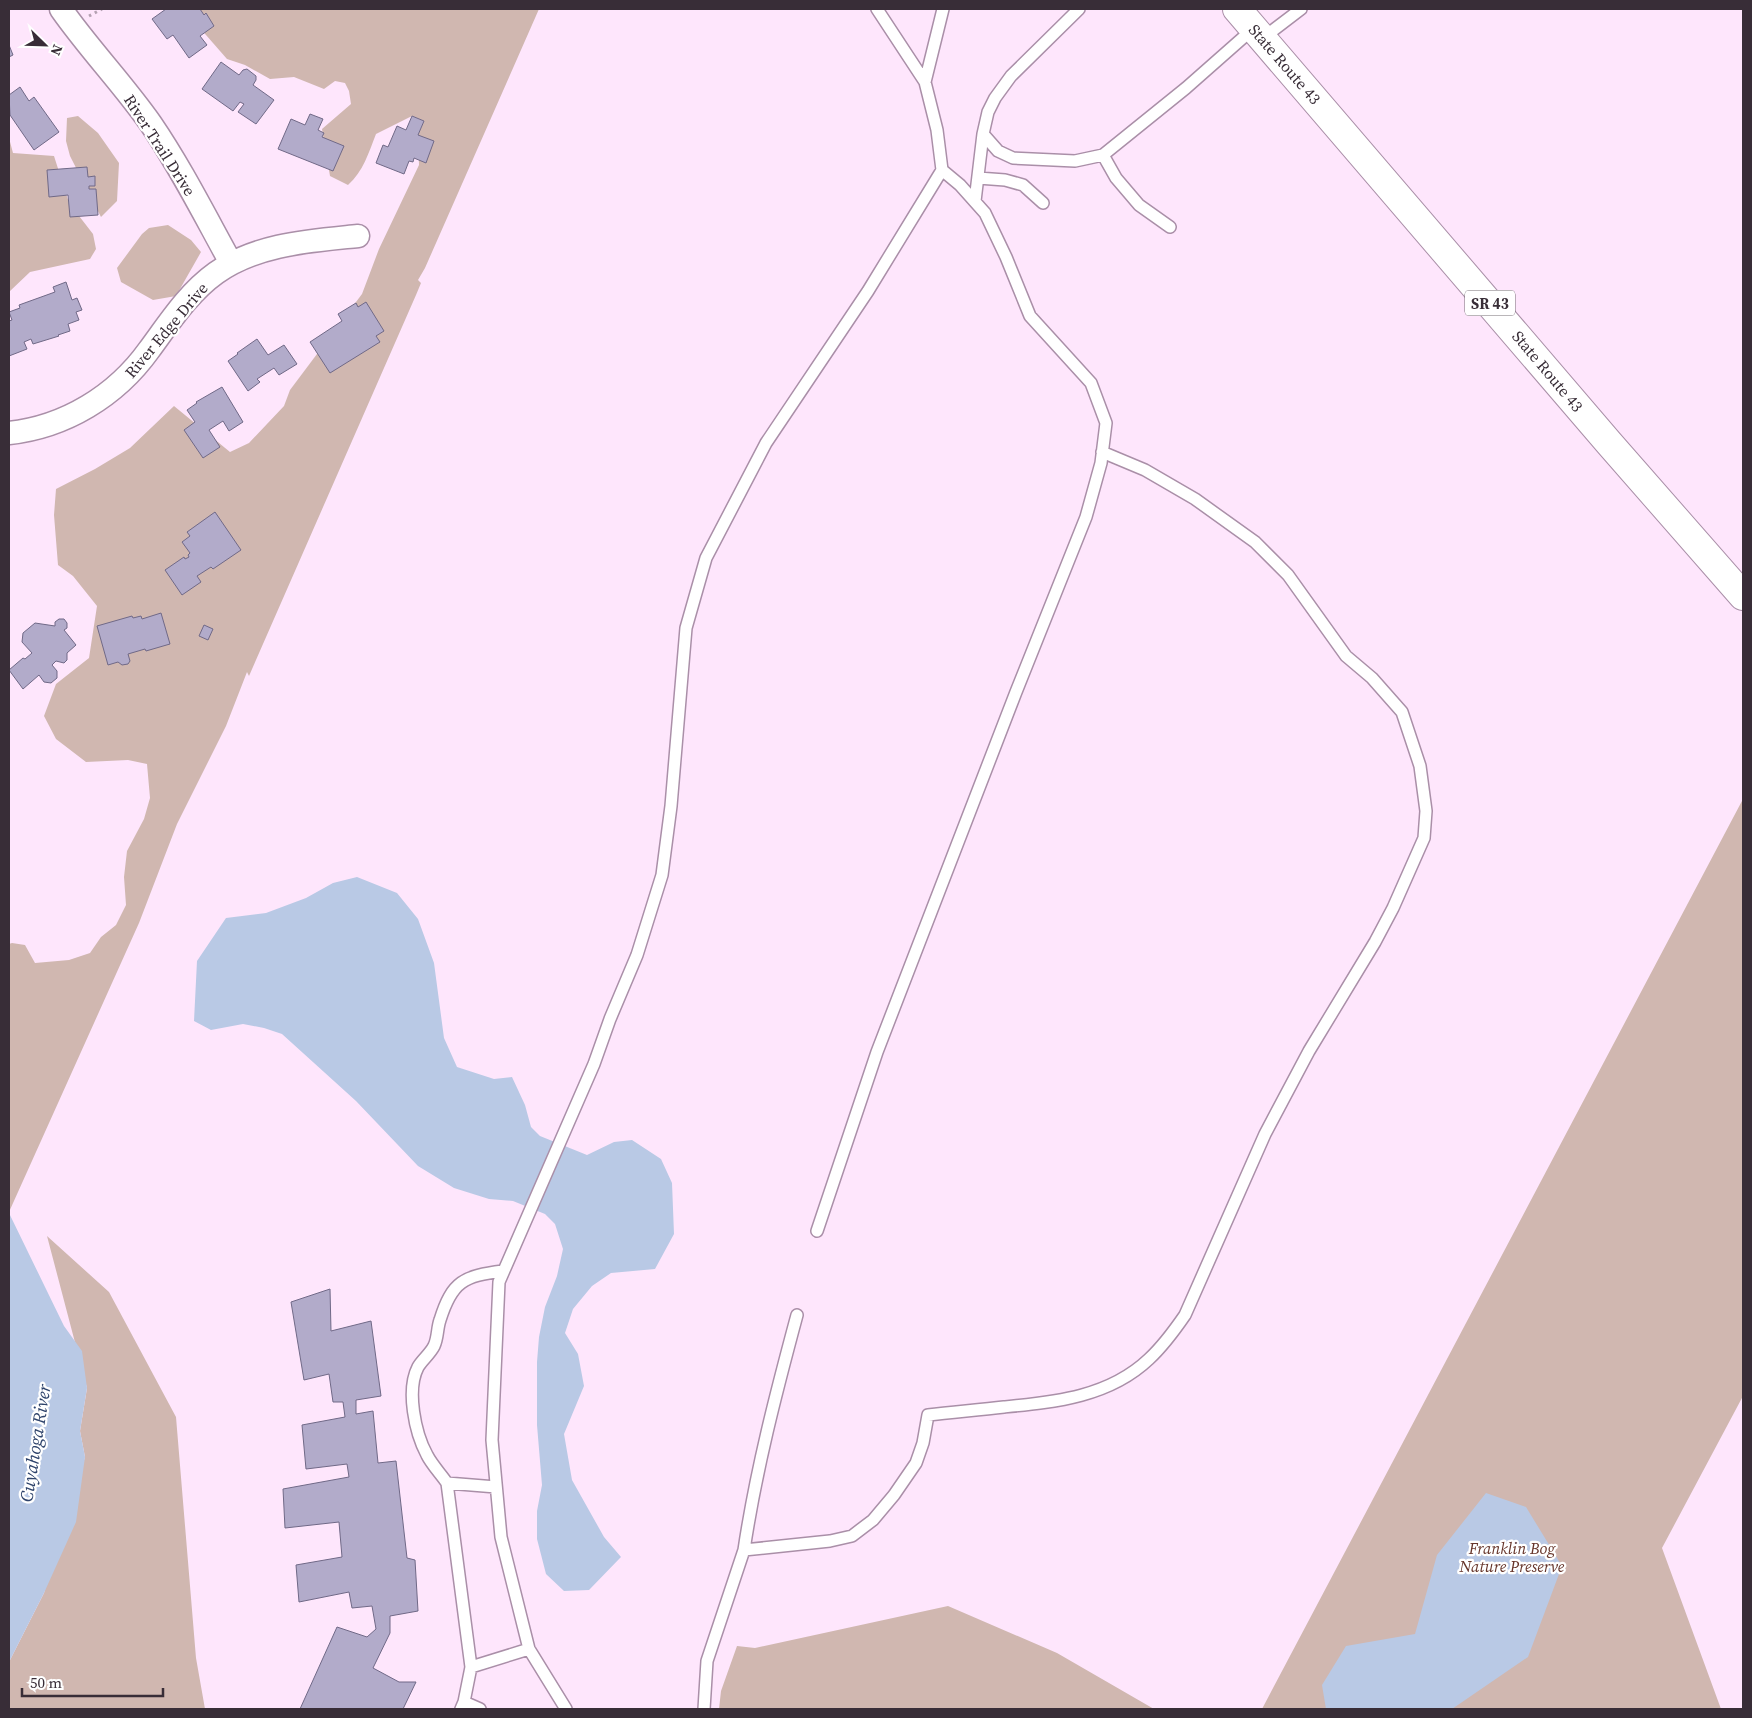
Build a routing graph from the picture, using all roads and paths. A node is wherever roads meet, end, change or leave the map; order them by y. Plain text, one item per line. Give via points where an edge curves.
1 (61, 9) edge
2 (877, 9) edge
3 (944, 9) edge
4 (1079, 9) edge
5 (1301, 9) edge
6 (1251, 25) edge
7 (925, 82) junction
8 (983, 134) junction
9 (1103, 156) junction
10 (942, 170) junction
11 (978, 178) junction
12 (975, 201) junction
13 (1043, 203) dead end
14 (1170, 227) dead end
15 (358, 236) dead end
16 (231, 264) junction
17 (9, 433) edge
18 (1102, 452) junction
19 (1743, 596) edge
20 (817, 1231) dead end
21 (503, 1271) junction
22 (797, 1315) dead end
23 (448, 1482) junction
24 (496, 1487) junction
25 (744, 1550) junction
26 (529, 1649) junction
27 (471, 1668) junction
28 (463, 1706) edge
29 (480, 1709) edge
30 (566, 1709) edge
31 (704, 1709) edge

1 - 16 street, River Trail Drive via 150,123
2 - 7 lane
3 - 7 lane
4 - 8 lane via 1011,76 988,112
5 - 6 lane
6 - 9 lane via 1186,88
6 - 19 main road, State Route 43 / SR 43
7 - 10 lane
8 - 9 lane via 998,151 1012,158 1075,161
8 - 11 lane
9 - 14 lane via 1116,178 1139,205
10 - 12 lane
10 - 21 lane via 868,290 766,443 706,558 686,628 662,876 637,955 594,1064
11 - 12 lane
11 - 13 lane via 1023,185
12 - 18 lane via 985,213 1030,316 1090,383 1106,423
15 - 16 street, River Edge Drive via 286,244
16 - 17 street, River Edge Drive via 188,299 135,368 116,387 96,402 59,421
18 - 20 lane via 1086,517 877,1052
18 - 25 lane via 1145,470 1195,499 1255,542 1288,575 1346,656 1372,678 1402,712 1420,766 1426,811 1424,838 1375,942 1265,1134 1185,1315 1148,1360 1116,1382 1082,1396 1038,1404 928,1415 916,1463 873,1520 852,1536
21 - 23 lane via 480,1274 458,1284 442,1314 434,1346 418,1368 412,1392 417,1433 427,1456
21 - 24 lane via 499,1282 492,1440
22 - 25 lane via 752,1498
23 - 24 lane
23 - 27 lane
24 - 26 lane via 501,1537
25 - 31 lane via 707,1661
26 - 27 lane
26 - 30 lane
27 - 28 lane
28 - 29 lane

